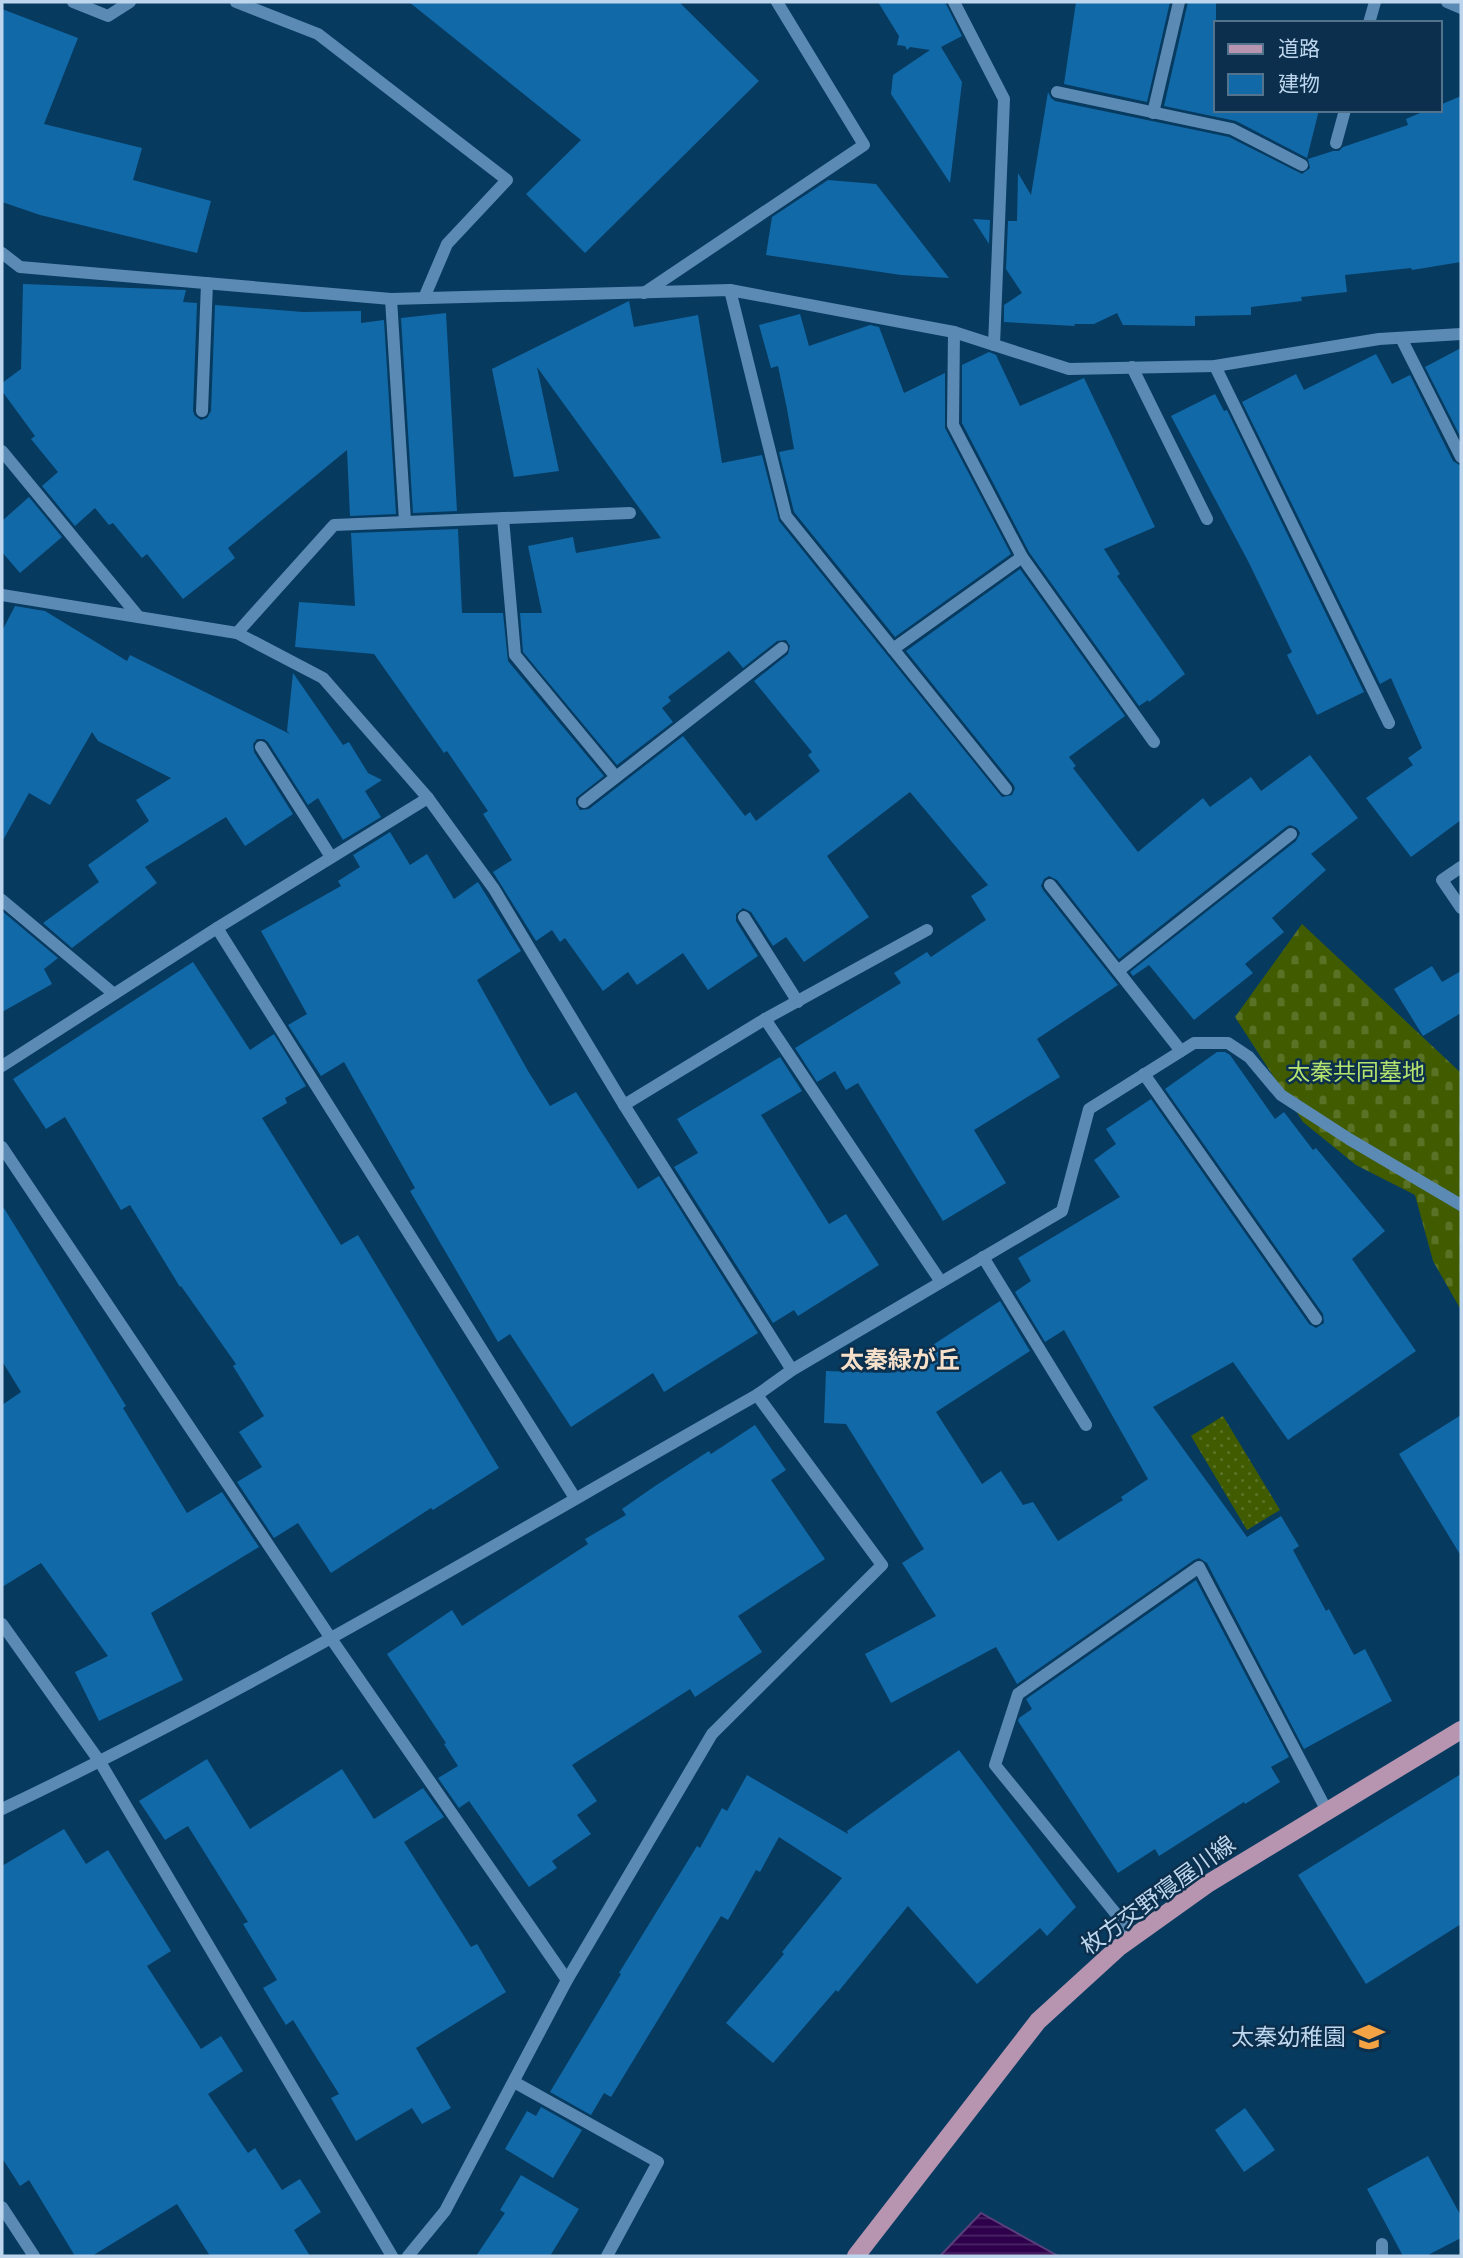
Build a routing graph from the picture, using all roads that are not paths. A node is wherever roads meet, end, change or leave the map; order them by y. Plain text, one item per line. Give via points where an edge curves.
1 (73, 2) edge
2 (130, 2) edge
3 (236, 2) edge
4 (777, 2) edge
5 (954, 2) edge
6 (1179, 2) edge
7 (1375, 2) edge
8 (1447, 2) edge
9 (1461, 8) edge
10 (1370, 21) edge
11 (1057, 92) dead end
12 (1344, 112) edge
13 (1153, 113) junction
14 (1336, 143) dead end
15 (1302, 165) dead end
16 (2, 253) edge
17 (207, 283) junction
18 (730, 290) junction
19 (644, 293) junction
20 (424, 298) junction
21 (391, 299) junction
22 (954, 332) junction
23 (1461, 334) edge
24 (1401, 338) junction
25 (994, 345) junction
26 (1215, 366) junction
27 (1132, 368) junction
28 (202, 411) dead end
29 (2, 452) edge
30 (1461, 457) edge
31 (630, 513) dead end
32 (503, 518) junction
33 (1207, 519) dead end
34 (405, 521) junction
35 (1022, 556) junction
36 (2, 594) edge
37 (138, 616) junction
38 (237, 633) junction
39 (782, 648) dead end
40 (894, 649) junction
41 (1389, 723) dead end
42 (1154, 742) dead end
43 (261, 747) dead end
44 (615, 777) junction
45 (1006, 789) dead end
46 (428, 798) junction
47 (584, 802) dead end
48 (1291, 834) dead end
49 (331, 857) junction
50 (1461, 867) edge
51 (1050, 885) dead end
52 (2, 900) edge
53 (1461, 908) edge
54 (744, 917) dead end
55 (217, 928) junction
56 (927, 930) dead end
57 (1118, 971) junction
58 (114, 994) junction
59 (798, 1002) junction
60 (765, 1019) junction
61 (1181, 1051) junction
62 (2, 1066) edge
63 (1144, 1074) junction
64 (624, 1105) junction
65 (2, 1147) edge
66 (1461, 1205) edge
67 (983, 1257) junction
68 (941, 1282) junction
69 (1316, 1319) dead end
70 (792, 1370) junction
71 (757, 1395) junction
72 (1086, 1425) dead end
73 (575, 1498) junction
74 (2, 1624) edge
75 (330, 1637) junction
76 (1461, 1730) edge
77 (100, 1762) junction
78 (2, 1809) edge
79 (1327, 1811) junction
80 (1134, 1936) junction
81 (567, 1980) junction
82 (514, 2082) junction
83 (2, 2207) edge
84 (34, 2256) edge
85 (392, 2256) edge
86 (408, 2256) edge
87 (607, 2256) edge
88 (856, 2256) edge

1 - 2 street via 108,16
3 - 20 street via 318,34 506,180 447,244
4 - 19 street via 864,145
5 - 25 street via 1004,99
6 - 13 street
7 - 10 street
8 - 9 street
11 - 13 street
12 - 14 street
13 - 15 street via 1232,130
16 - 17 street via 20,267
17 - 21 street
17 - 28 street
18 - 19 street
18 - 22 street
18 - 40 street via 786,516
19 - 20 street
20 - 21 street
21 - 34 street
22 - 25 street
22 - 35 street via 953,425
23 - 24 street
24 - 26 street
24 - 30 street
25 - 27 street via 1069,369
26 - 27 street
26 - 41 street
27 - 33 street
29 - 37 street
31 - 32 street
32 - 34 street
32 - 44 street via 515,654
34 - 38 street via 334,525
35 - 40 street
35 - 42 street
36 - 37 street
37 - 38 street
38 - 46 street via 323,678
39 - 44 street
40 - 45 street
43 - 49 street
44 - 47 street
46 - 49 street
46 - 64 street via 494,889
48 - 57 street
49 - 55 street
50 - 53 street via 1442,880
51 - 57 street
52 - 58 street
54 - 59 street
55 - 58 street
55 - 73 street
56 - 59 street
57 - 61 street
58 - 62 street
59 - 60 street
60 - 64 street
60 - 68 street
61 - 63 street
61 - 66 street via 1194,1042 1228,1043 1249,1058 1281,1095
63 - 67 street via 1090,1109 1062,1211
63 - 69 street
64 - 70 street
65 - 75 street
67 - 68 street
67 - 72 street
68 - 70 street
70 - 71 street
71 - 73 street
71 - 81 street via 882,1565 712,1734
73 - 75 street
74 - 77 street
75 - 77 street
75 - 81 street
76 - 79 main road, 枚方交野寝屋川線
77 - 78 street
77 - 85 street
79 - 80 main road, 枚方交野寝屋川線 via 1209,1883
79 - 80 street via 1199,1567 1018,1694 995,1765
80 - 88 main road, 枚方交野寝屋川線 via 1038,2021
81 - 82 street
82 - 86 street via 445,2211
82 - 87 street via 658,2162
83 - 84 street

